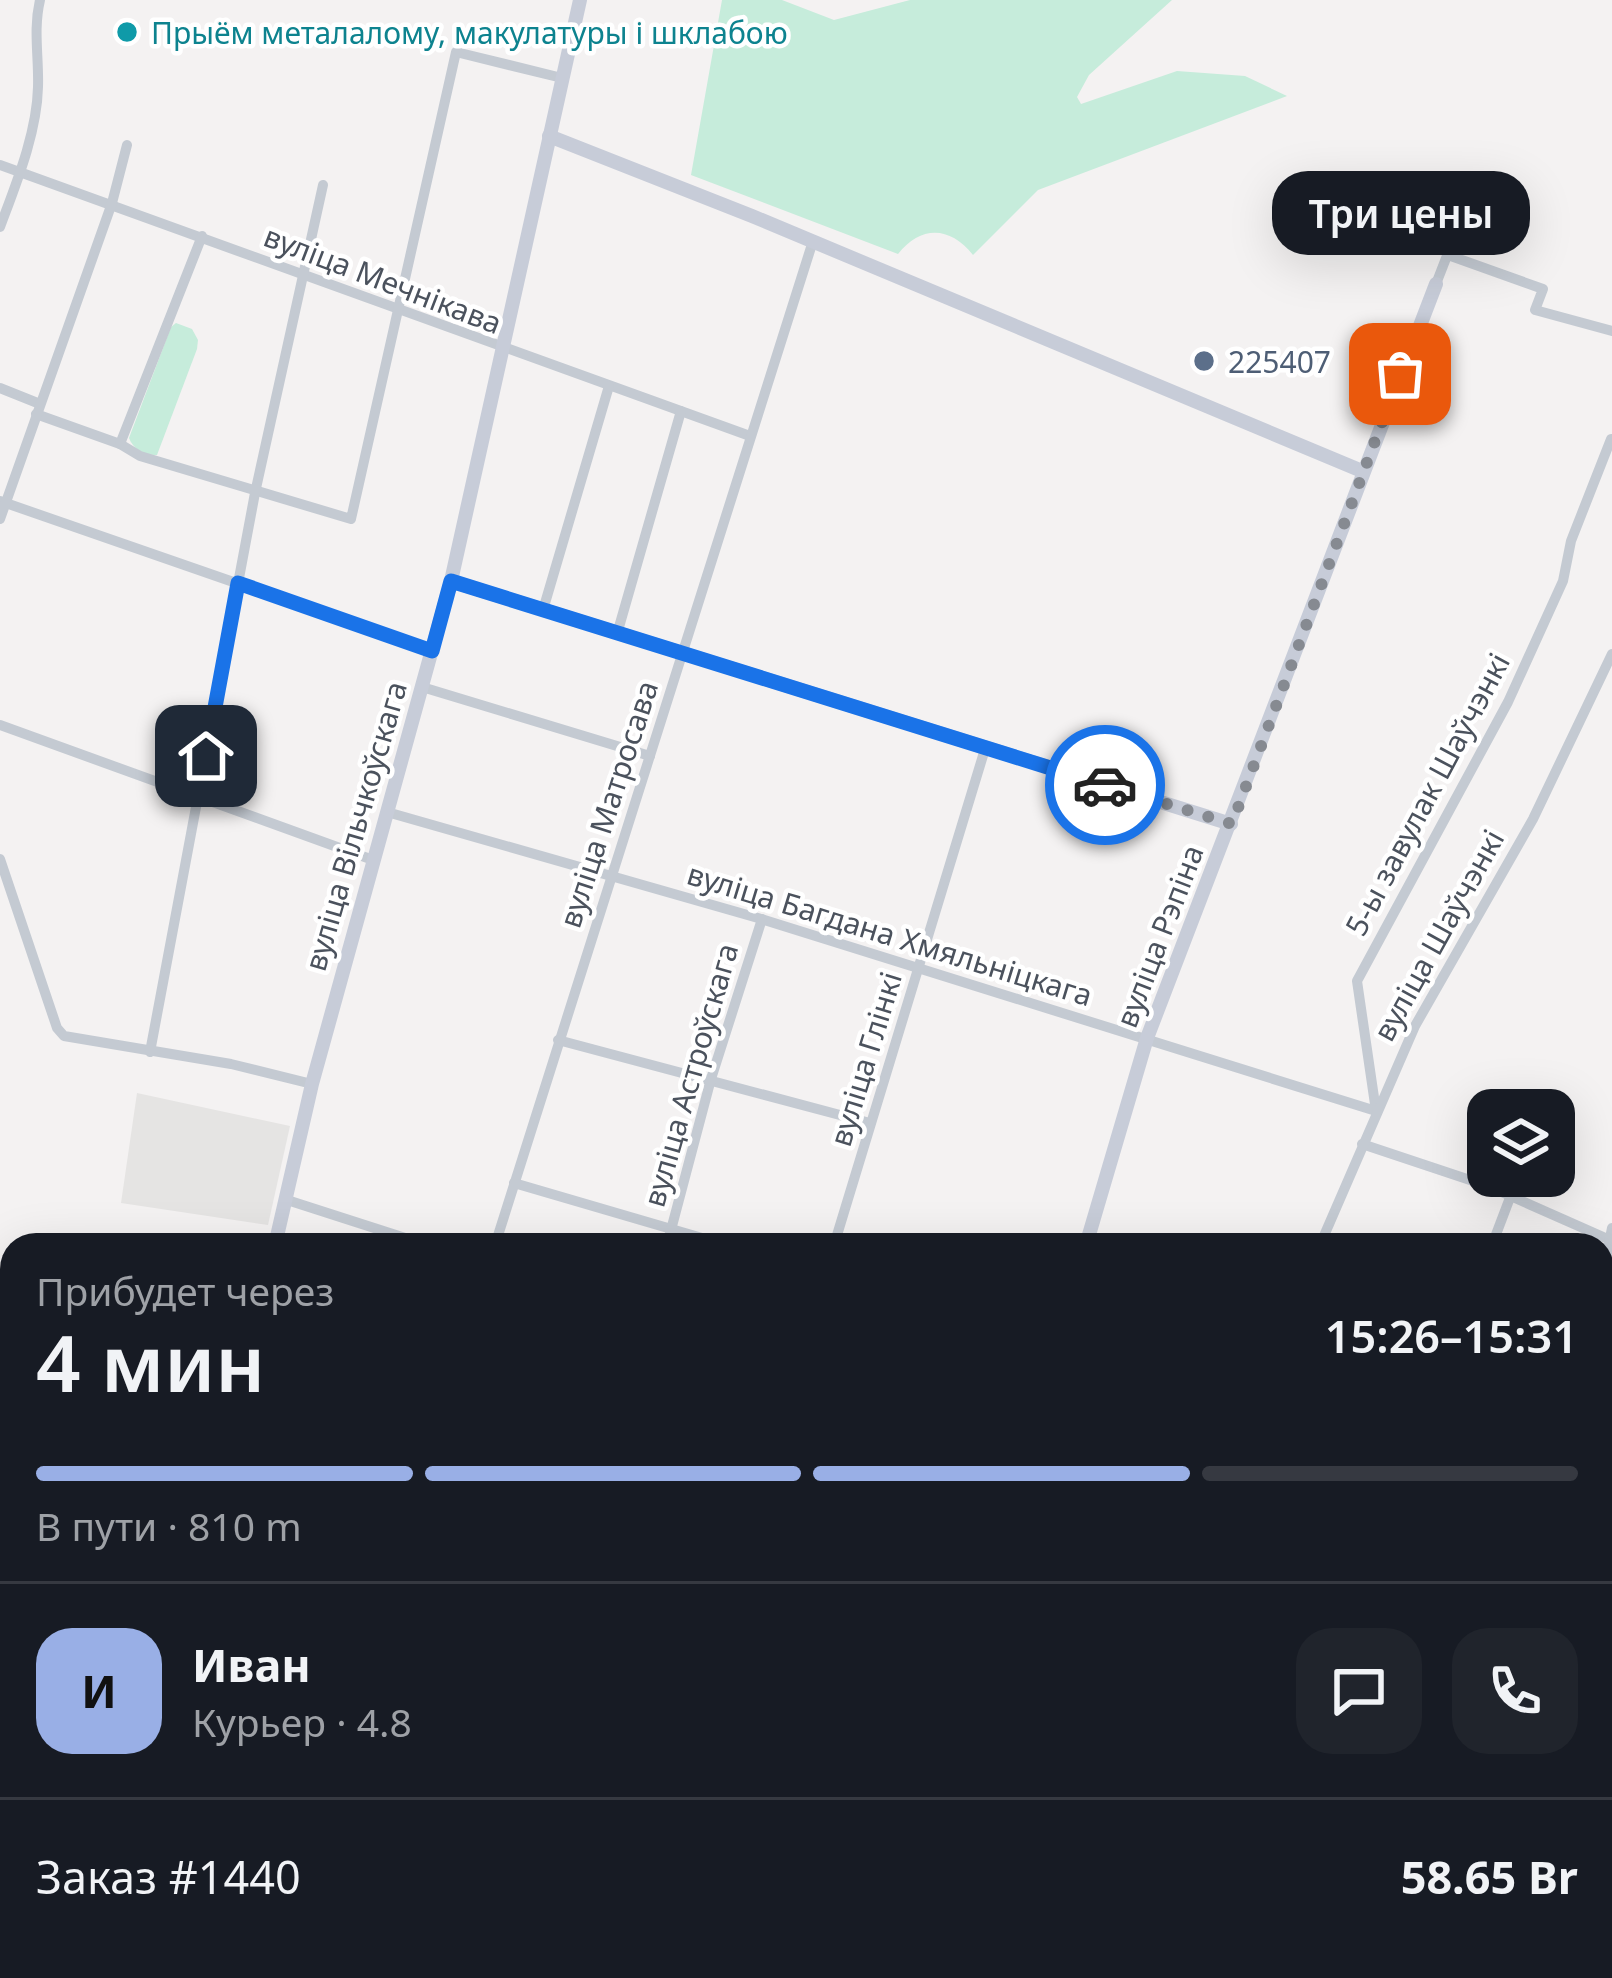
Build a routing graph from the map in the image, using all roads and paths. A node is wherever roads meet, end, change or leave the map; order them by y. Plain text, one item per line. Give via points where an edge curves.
1 (40, 0) edge
2 (580, 0) edge
3 (562, 78) junction
4 (550, 136) junction
5 (127, 145) dead end
6 (0, 165) edge
7 (20, 172) junction
8 (1476, 182) dead end
9 (323, 185) dead end
10 (112, 202) junction
11 (0, 227) edge
12 (202, 236) junction
13 (813, 242) junction
14 (1448, 256) junction
15 (303, 274) junction
16 (1436, 284) joint
17 (398, 311) junction
18 (1612, 331) edge
19 (503, 349) junction
20 (609, 386) junction
21 (0, 388) edge
22 (38, 409) junction
23 (681, 411) junction
24 (750, 436) junction
25 (1611, 439) edge
26 (120, 444) junction
27 (1362, 470) junction
28 (255, 494) junction
29 (3, 502) edge
30 (0, 519) edge
31 (451, 581) junction
32 (238, 583) junction
33 (543, 610) junction
34 (617, 634) junction
35 (432, 651) junction
36 (682, 654) junction
37 (1612, 654) edge
38 (422, 687) junction
39 (0, 725) edge
40 (985, 749) junction
41 (650, 756) junction
42 (199, 795) junction
43 (387, 812) junction
44 (1232, 824) junction
45 (0, 859) edge
46 (374, 860) junction
47 (611, 873) junction
48 (762, 919) junction
49 (918, 969) junction
50 (1147, 1039) junction
51 (558, 1040) junction
52 (150, 1052) junction
53 (711, 1079) junction
54 (312, 1084) junction
55 (1376, 1111) junction
56 (870, 1123) junction
57 (1362, 1144) junction
58 (1467, 1181) edge
59 (514, 1183) junction
60 (1510, 1197) edge
61 (1513, 1197) edge
62 (284, 1199) junction
63 (670, 1229) junction
64 (277, 1233) edge
65 (390, 1233) edge
66 (499, 1233) edge
67 (669, 1233) edge
68 (684, 1233) edge
69 (838, 1233) edge
70 (1090, 1233) edge
71 (1325, 1233) edge
72 (1496, 1233) edge
73 (1608, 1233) edge

1 - 7 street via 39,91
2 - 3 street, вуліца Вільчкоўскага
3 - 4 street, вуліца Вільчкоўскага
3 - 17 street via 456,52
4 - 13 street
4 - 19 street, вуліца Вільчкоўскага
5 - 10 street
6 - 7 street, вуліца Мечнікава
7 - 10 street, вуліца Мечнікава
7 - 11 street
8 - 14 street, вуліца Рэпіна
9 - 15 street
10 - 12 street, вуліца Мечнікава
10 - 22 street
12 - 15 street, вуліца Мечнікава
12 - 26 street
13 - 24 street, вуліца Матросава
13 - 27 street
14 - 16 street, вуліца Рэпіна
14 - 18 street via 1543,290 1535,310
15 - 17 street, вуліца Мечнікава
15 - 28 street
16 - 27 street, вуліца Рэпіна
17 - 19 street, вуліца Мечнікава
17 - 28 street via 352,519
19 - 20 street, вуліца Мечнікава
19 - 31 street, вуліца Вільчкоўскага
20 - 23 street, вуліца Мечнікава
20 - 33 street
21 - 22 street
22 - 26 street
22 - 29 street
23 - 24 street, вуліца Мечнікава
23 - 34 street
24 - 36 street, вуліца Матросава
25 - 55 street, 5-ы завулак Шаўчэнкі via 1563,581 1508,701 1357,981
26 - 28 street
27 - 44 street, вуліца Рэпіна
28 - 32 street
29 - 30 street
29 - 32 street
31 - 33 street
31 - 35 street, вуліца Вільчкоўскага
32 - 35 street
32 - 42 street
33 - 34 street
34 - 36 street
35 - 38 street, вуліца Вільчкоўскага
36 - 40 street
36 - 41 street, вуліца Матросава
37 - 55 street, вуліца Шаўчэнкі
38 - 41 street
38 - 43 street, вуліца Вільчкоўскага
39 - 42 street
40 - 44 street
40 - 49 street, вуліца Глінкі
41 - 47 street, вуліца Матросава
42 - 46 street
42 - 52 street
43 - 46 street, вуліца Вільчкоўскага
43 - 47 street, вуліца Багдана Хмяльніцкага
44 - 50 street, вуліца Рэпіна
45 - 52 street via 57,1028 75,1040
46 - 54 street, вуліца Вільчкоўскага
47 - 48 street, вуліца Багдана Хмяльніцкага
47 - 51 street, вуліца Матросава
48 - 49 street, вуліца Багдана Хмяльніцкага
48 - 53 street, вуліца Астроўскага
49 - 50 street, вуліца Багдана Хмяльніцкага
49 - 56 street, вуліца Глінкі
50 - 55 street, вуліца Багдана Хмяльніцкага
50 - 70 street, вуліца Рэпіна
51 - 53 street
51 - 59 street, вуліца Матросава
52 - 54 street
53 - 56 street
53 - 63 street, вуліца Астроўскага
54 - 62 street, вуліца Вільчкоўскага
55 - 57 street, вуліца Шаўчэнкі
56 - 69 street, вуліца Глінкі
57 - 58 street
57 - 71 street, вуліца Шаўчэнкі
59 - 63 street
59 - 66 street, вуліца Матросава
60 - 72 street
61 - 73 street
62 - 64 street, вуліца Вільчкоўскага
62 - 65 street
63 - 67 street, вуліца Астроўскага
63 - 68 street

